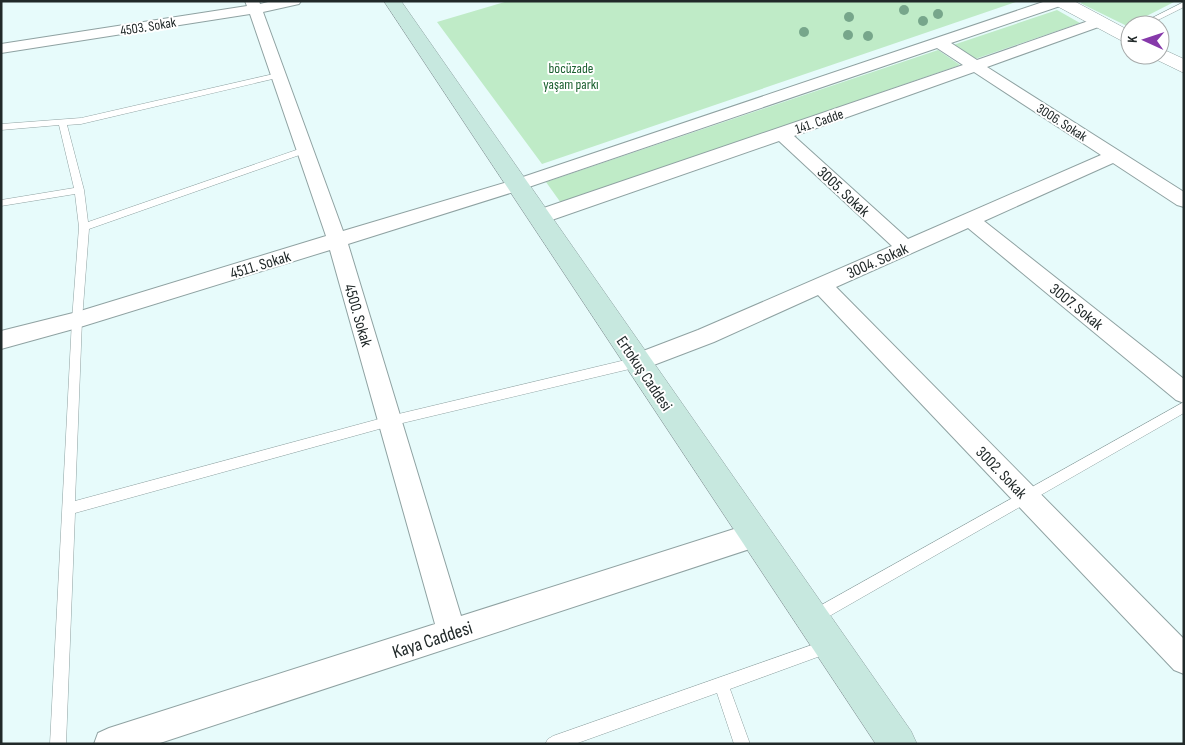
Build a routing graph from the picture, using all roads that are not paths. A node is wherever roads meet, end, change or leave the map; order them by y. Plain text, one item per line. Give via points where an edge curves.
1 (294, 1) edge
2 (392, 1) edge
3 (1061, 1) edge
4 (1184, 4) edge
5 (254, 5) edge
6 (1162, 15) edge
7 (1099, 22) junction
8 (1120, 33) edge
9 (940, 43) junction
10 (1, 49) edge
11 (1170, 59) edge
12 (975, 66) junction
13 (1184, 67) edge
14 (278, 75) junction
15 (63, 124) junction
16 (1, 128) edge
17 (782, 134) junction
18 (305, 150) junction
19 (1114, 156) junction
20 (517, 185) junction
21 (79, 190) junction
22 (1184, 201) edge
23 (1, 203) edge
24 (539, 217) junction
25 (970, 220) junction
26 (84, 227) junction
27 (337, 240) junction
28 (906, 248) junction
29 (820, 285) junction
30 (77, 320) junction
31 (1, 340) edge
32 (638, 362) junction
33 (1184, 393) edge
34 (1184, 407) edge
35 (390, 421) junction
36 (1026, 497) junction
37 (68, 510) junction
38 (756, 535) junction
39 (812, 618) junction
40 (452, 633) junction
41 (831, 645) junction
42 (1184, 660) edge
43 (722, 684) junction
44 (58, 744) edge
45 (109, 744) edge
46 (553, 744) edge
47 (742, 744) edge
48 (898, 744) edge

1 - 5 street, 4503. Sokak
2 - 20 main road, Ertokuş Caddesi
3 - 7 street
3 - 9 street
4 - 6 lane
5 - 10 street, 4503. Sokak
5 - 14 street, 4500. Sokak
7 - 8 street
7 - 12 street, 141. Cadde
9 - 12 street, 3006. Sokak
9 - 20 street
11 - 13 street
12 - 17 street, 141. Cadde
12 - 19 street, 3006. Sokak
14 - 15 lane
14 - 18 street, 4500. Sokak
15 - 16 lane
15 - 21 lane
17 - 24 street, 141. Cadde
17 - 28 street, 3005. Sokak
18 - 26 lane
18 - 27 street, 4500. Sokak
19 - 22 street, 3006. Sokak
19 - 25 street, 3004. Sokak
20 - 24 main road, Ertokuş Caddesi
20 - 27 street, 4511. Sokak
21 - 23 lane
21 - 26 lane
24 - 32 main road, Ertokuş Caddesi
25 - 28 street, 3004. Sokak
25 - 33 street, 3007. Sokak
26 - 30 lane
27 - 30 street, 4511. Sokak
27 - 35 street, 4500. Sokak
28 - 29 street, 3004. Sokak
29 - 32 street, 3004. Sokak via 706,336
29 - 36 street, 3002. Sokak
30 - 31 street, 4511. Sokak
30 - 37 lane
32 - 35 lane
32 - 38 main road, Ertokuş Caddesi
34 - 36 lane
35 - 37 lane
35 - 40 street, 4500. Sokak
36 - 39 lane
36 - 42 street, 3002. Sokak
37 - 44 lane
38 - 39 main road, Ertokuş Caddesi
38 - 40 street, Kaya Caddesi
39 - 41 main road, Ertokuş Caddesi
40 - 45 street, Kaya Caddesi
41 - 43 lane
41 - 48 main road, Ertokuş Caddesi
43 - 46 lane
43 - 47 lane

